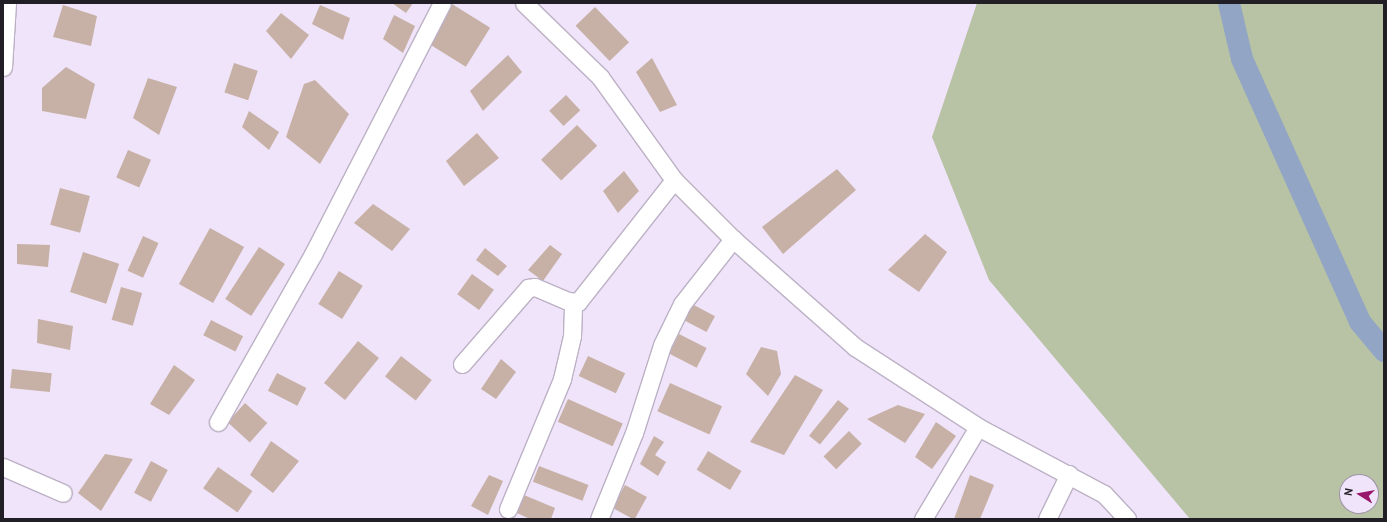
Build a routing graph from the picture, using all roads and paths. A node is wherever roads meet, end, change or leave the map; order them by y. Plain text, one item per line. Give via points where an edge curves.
1 (7, 3) edge
2 (442, 3) edge
3 (524, 3) edge
4 (3, 67) edge
5 (674, 180) junction
6 (733, 239) junction
7 (573, 302) junction
8 (462, 364) dead end
9 (218, 422) dead end
10 (978, 427) junction
11 (3, 467) edge
12 (1069, 474) junction
13 (63, 493) dead end
14 (508, 509) dead end
15 (599, 519) edge
16 (923, 519) edge
17 (1047, 519) edge
18 (1127, 519) edge

1 - 4 street
2 - 9 street via 313,254
3 - 5 street via 600,77
5 - 6 street
5 - 7 street via 587,293
6 - 10 street via 855,347
6 - 15 street via 682,304 665,338 634,433
7 - 8 street via 549,291 528,288
7 - 14 street via 572,336 562,379
10 - 12 street
10 - 16 street
11 - 13 street
12 - 17 street
12 - 18 street via 1104,494

